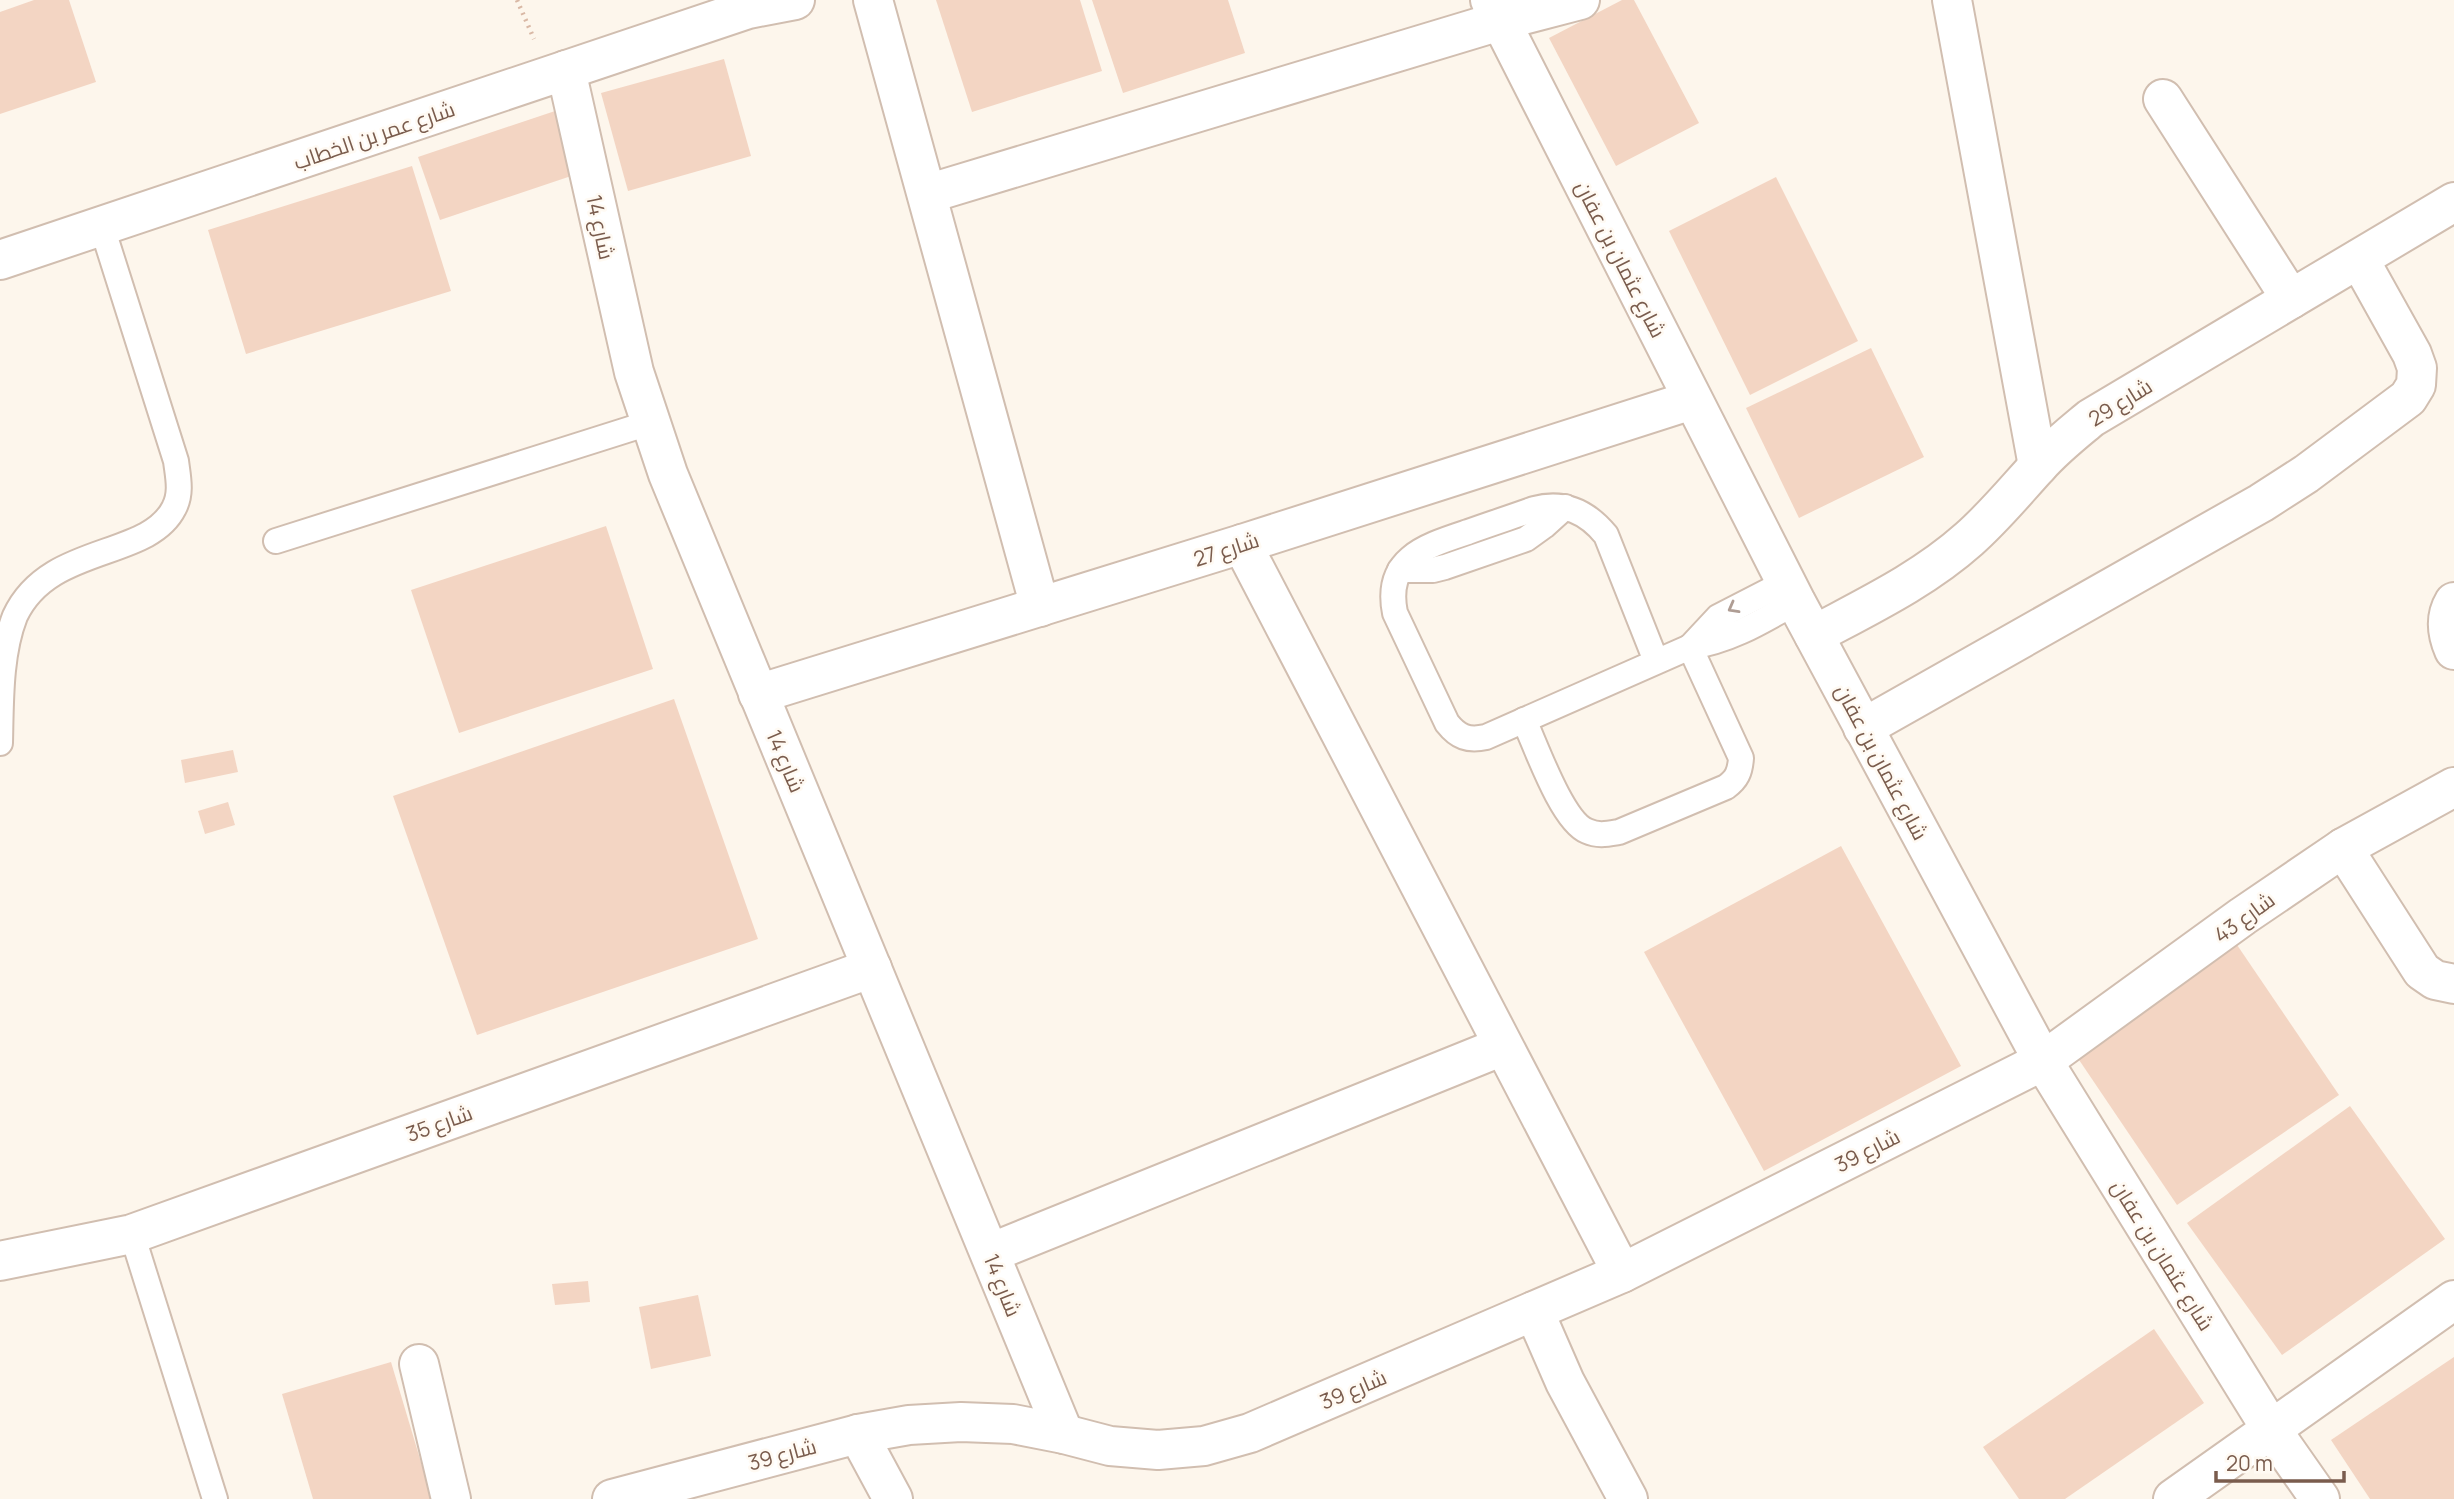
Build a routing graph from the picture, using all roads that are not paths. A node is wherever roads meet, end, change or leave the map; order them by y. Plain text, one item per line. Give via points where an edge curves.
1 (795, 0) edge
2 (873, 0) edge
3 (1580, 0) edge
4 (1952, 0) edge
5 (754, 5) edge
6 (1495, 10) edge
7 (566, 70) junction
8 (2163, 99) dead end
9 (927, 194) junction
10 (2454, 202) edge
11 (102, 227) junction
12 (2359, 259) junction
13 (0, 260) edge
14 (2291, 299) junction
15 (1692, 400) junction
16 (649, 424) junction
17 (2038, 466) junction
18 (276, 541) dead end
19 (1242, 544) junction
20 (1791, 592) junction
21 (2454, 602) edge
22 (1041, 607) junction
23 (1814, 635) junction
24 (1690, 647) junction
25 (2454, 650) edge
26 (1657, 661) junction
27 (758, 694) junction
28 (1524, 720) junction
29 (1863, 728) junction
30 (0, 743) edge
31 (2454, 787) edge
32 (2343, 848) junction
33 (872, 968) junction
34 (2454, 984) edge
35 (1503, 1046) junction
36 (2043, 1061) junction
37 (132, 1234) junction
38 (990, 1253) junction
39 (0, 1261) edge
40 (1622, 1273) junction
41 (2454, 1300) edge
42 (1534, 1311) junction
43 (419, 1364) dead end
44 (2271, 1429) junction
45 (858, 1434) junction
46 (1065, 1434) junction
47 (215, 1499) edge
48 (452, 1499) edge
49 (611, 1499) edge
50 (893, 1499) edge
51 (1628, 1499) edge
52 (2173, 1499) edge
53 (2320, 1499) edge

1 - 5 street, شارع عمر بن الخطاب
2 - 9 street
3 - 6 street
4 - 17 street
5 - 7 street, شارع عمر بن الخطاب
6 - 9 street
6 - 15 street, شارع عثمان بن عفان
7 - 11 street, شارع عمر بن الخطاب
7 - 16 street, شارع 14
8 - 14 street
9 - 22 street
10 - 12 street, شارع 29
11 - 13 street, شارع عمر بن الخطاب
11 - 30 lane via 180,485 174,508 160,527 51,573 30,593 6,642
12 - 14 street, شارع 29
12 - 29 street via 2417,368 2416,385 2408,398 2261,503
14 - 17 street, شارع 29 via 2091,418
15 - 19 street, شارع 27
15 - 20 street, شارع عثمان بن عفان
16 - 18 lane
16 - 27 street, شارع 14
17 - 23 street, شارع 29 via 1993,517 1941,562
19 - 22 street, شارع 27
19 - 35 street
20 - 23 street, شارع عثمان بن عفان
20 - 24 lane via 1718,617
21 - 25 street via 2447,629
22 - 27 street, شارع 27
23 - 29 street, شارع عثمان بن عفان
24 - 26 lane
24 - 28 lane via 1741,758 1735,780 1726,787 1619,832 1601,835 1584,831 1561,803
26 - 28 lane
26 - 28 lane via 1606,535 1581,512 1565,507 1516,543 1445,567 1400,570 1393,592 1395,613 1454,732 1475,739
27 - 33 street, شارع 14
29 - 36 street, شارع عثمان بن عفان
31 - 32 street, شارع 43
32 - 34 street via 2422,971
32 - 36 street, شارع 43
33 - 37 street, شارع 35
33 - 38 street, شارع 14
35 - 38 street
35 - 40 street
36 - 40 street, شارع 39
36 - 44 street, شارع عثمان بن عفان
37 - 39 street, شارع 35
37 - 47 lane
38 - 46 street, شارع 14
40 - 42 street, شارع 39
41 - 44 street
42 - 46 street, شارع 39 via 1250,1433 1204,1446 1158,1450 1110,1446
42 - 51 street via 1565,1382
43 - 48 street
44 - 52 street
44 - 53 street, شارع عثمان بن عفان
45 - 46 street, شارع 39 via 909,1424 961,1422 1013,1424
45 - 49 street, شارع 39
45 - 50 street

